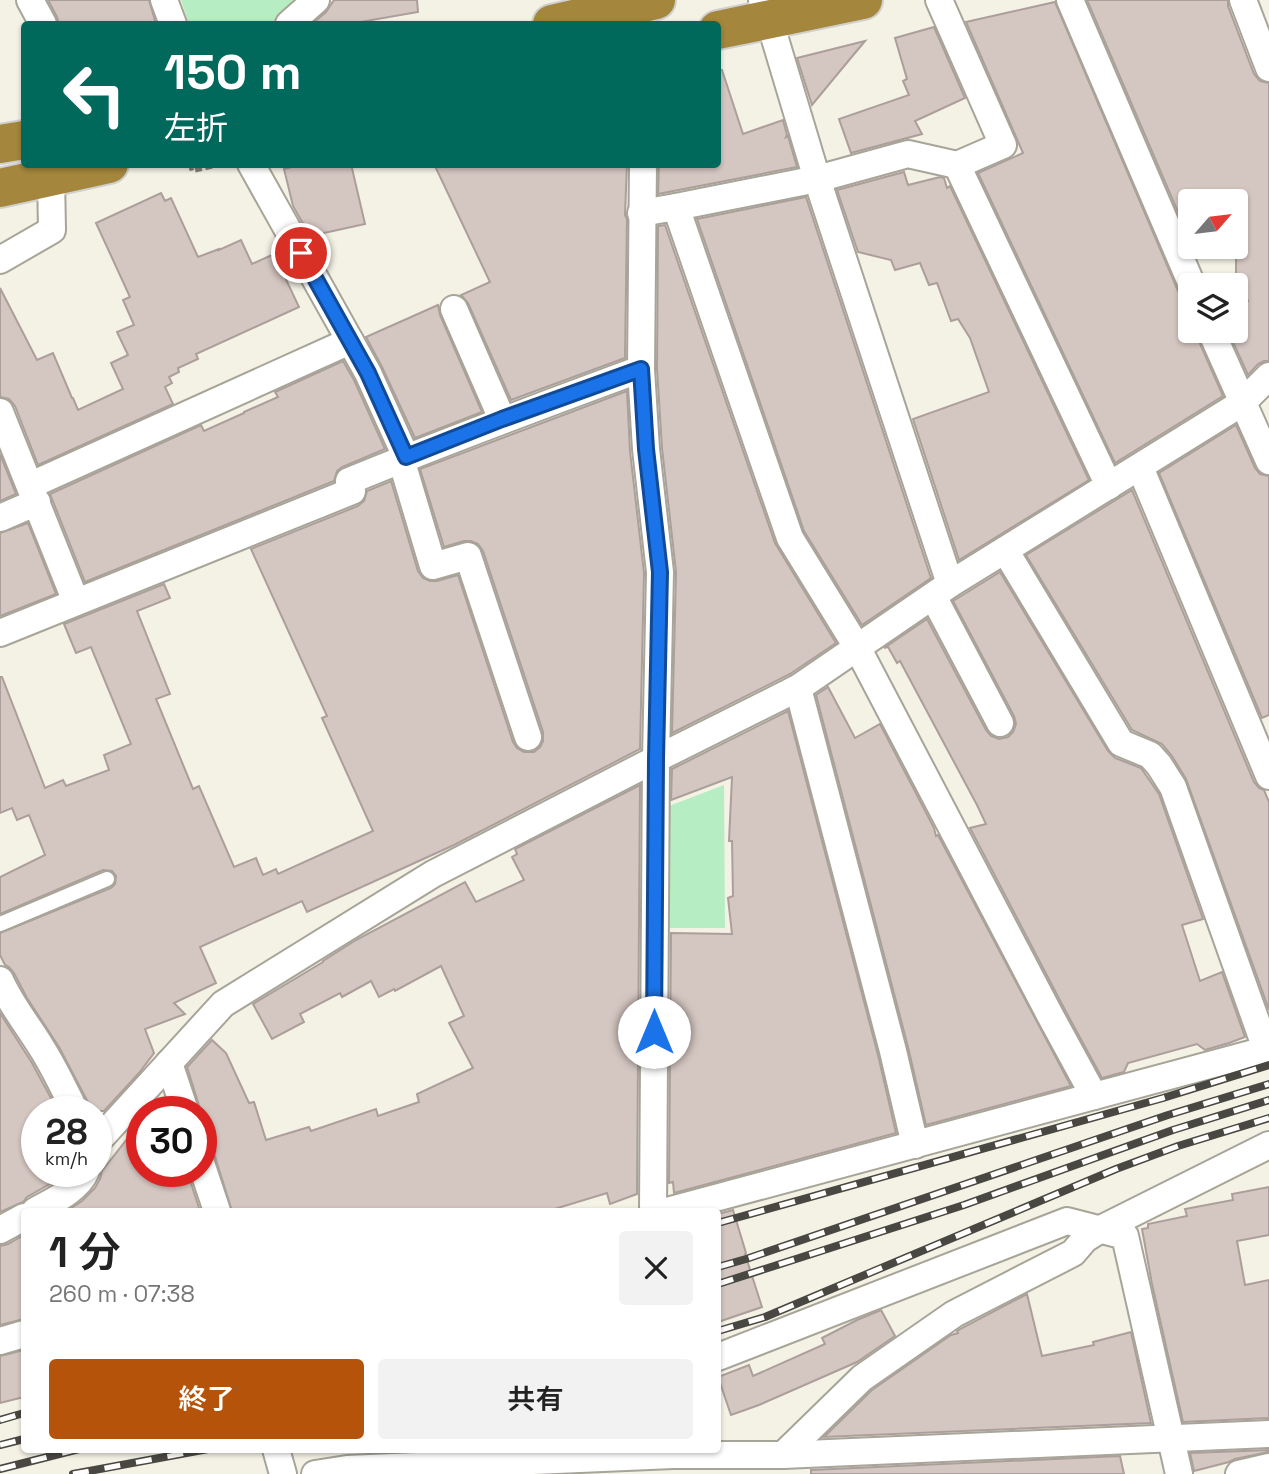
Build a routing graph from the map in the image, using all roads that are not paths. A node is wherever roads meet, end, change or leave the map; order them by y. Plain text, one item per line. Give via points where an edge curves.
1 (30, 0) edge
2 (164, 0) edge
3 (316, 0) edge
4 (656, 0) edge
5 (863, 0) edge
6 (939, 0) edge
7 (1070, 0) edge
8 (1243, 0) edge
9 (765, 10) edge
10 (572, 14) edge
11 (41, 21) edge
12 (172, 21) edge
13 (292, 21) edge
14 (721, 29) edge
15 (1269, 68) edge
16 (21, 141) edge
17 (0, 145) edge
18 (957, 165) junction
19 (91, 168) edge
20 (253, 168) edge
21 (643, 168) edge
22 (51, 177) junction
23 (817, 179) junction
24 (0, 188) edge
25 (676, 207) junction
26 (641, 213) junction
27 (0, 260) edge
28 (1187, 273) edge
29 (454, 309) dead end
30 (350, 341) junction
31 (1216, 343) edge
32 (641, 369) junction
33 (1269, 376) edge
34 (1242, 403) junction
35 (0, 412) edge
36 (502, 419) junction
37 (403, 458) junction
38 (1269, 461) edge
39 (1140, 467) junction
40 (1109, 486) junction
41 (34, 494) junction
42 (0, 518) edge
43 (1006, 550) junction
44 (941, 590) junction
45 (76, 602) junction
46 (0, 633) edge
47 (857, 647) junction
48 (798, 688) junction
49 (1000, 723) dead end
50 (528, 737) dead end
51 (656, 759) junction
52 (1269, 776) edge
53 (107, 879) dead end
54 (0, 924) edge
55 (0, 980) edge
56 (1267, 1049) edge
57 (169, 1063) junction
58 (68, 1096) edge
59 (180, 1096) edge
60 (1094, 1096) junction
61 (112, 1125) edge
62 (915, 1145) junction
63 (1269, 1145) edge
64 (73, 1187) edge
65 (209, 1187) edge
66 (41, 1208) edge
67 (216, 1208) edge
68 (653, 1208) edge
69 (678, 1208) edge
70 (21, 1219) edge
71 (1101, 1229) junction
72 (0, 1230) edge
73 (21, 1335) edge
74 (0, 1341) edge
75 (721, 1356) edge
76 (1269, 1434) edge
77 (1171, 1440) junction
78 (277, 1453) edge
79 (783, 1455) junction
80 (672, 1459) edge
81 (357, 1465) edge
82 (1269, 1467) edge
83 (283, 1474) edge
84 (315, 1474) edge
85 (1179, 1474) edge
86 (1239, 1474) edge

1 - 11 street
2 - 12 street
3 - 13 street
4 - 10 highway
5 - 9 highway
6 - 18 street via 1003,145
7 - 28 street
8 - 15 street
9 - 14 highway
9 - 23 street
16 - 17 highway
18 - 23 street via 908,154
18 - 40 street
19 - 22 highway
20 - 30 street
21 - 26 street
22 - 24 highway
22 - 27 street via 52,230
23 - 25 street
23 - 44 street
25 - 26 street
25 - 47 street via 790,538
26 - 32 street
29 - 36 street
30 - 37 street
30 - 41 street
31 - 34 street
32 - 36 street
32 - 51 street via 660,572
33 - 34 street
34 - 38 street
34 - 39 street
35 - 41 street
36 - 37 street
37 - 45 street via 349,481 352,491
37 - 50 street via 432,566 468,556
39 - 40 street
39 - 52 street
40 - 43 street
41 - 42 street
41 - 45 street
43 - 44 street
43 - 56 street via 1121,743 1150,755 1173,787
44 - 47 street
44 - 49 street
45 - 46 street
47 - 48 street
47 - 60 street
48 - 51 street
48 - 62 street
51 - 57 street via 433,874 223,1004
51 - 68 street
53 - 54 lane
55 - 58 street
56 - 60 street
57 - 59 street
57 - 61 street
60 - 62 street
62 - 69 street
63 - 71 street
64 - 66 street
65 - 67 street
70 - 72 street
71 - 75 street via 1068,1221
71 - 77 street via 1125,1236
71 - 79 street via 1073,1253 954,1314 862,1378
73 - 74 street
76 - 77 street
77 - 79 street
77 - 85 street
78 - 83 street
79 - 80 street
80 - 81 street
81 - 84 street
82 - 86 street

